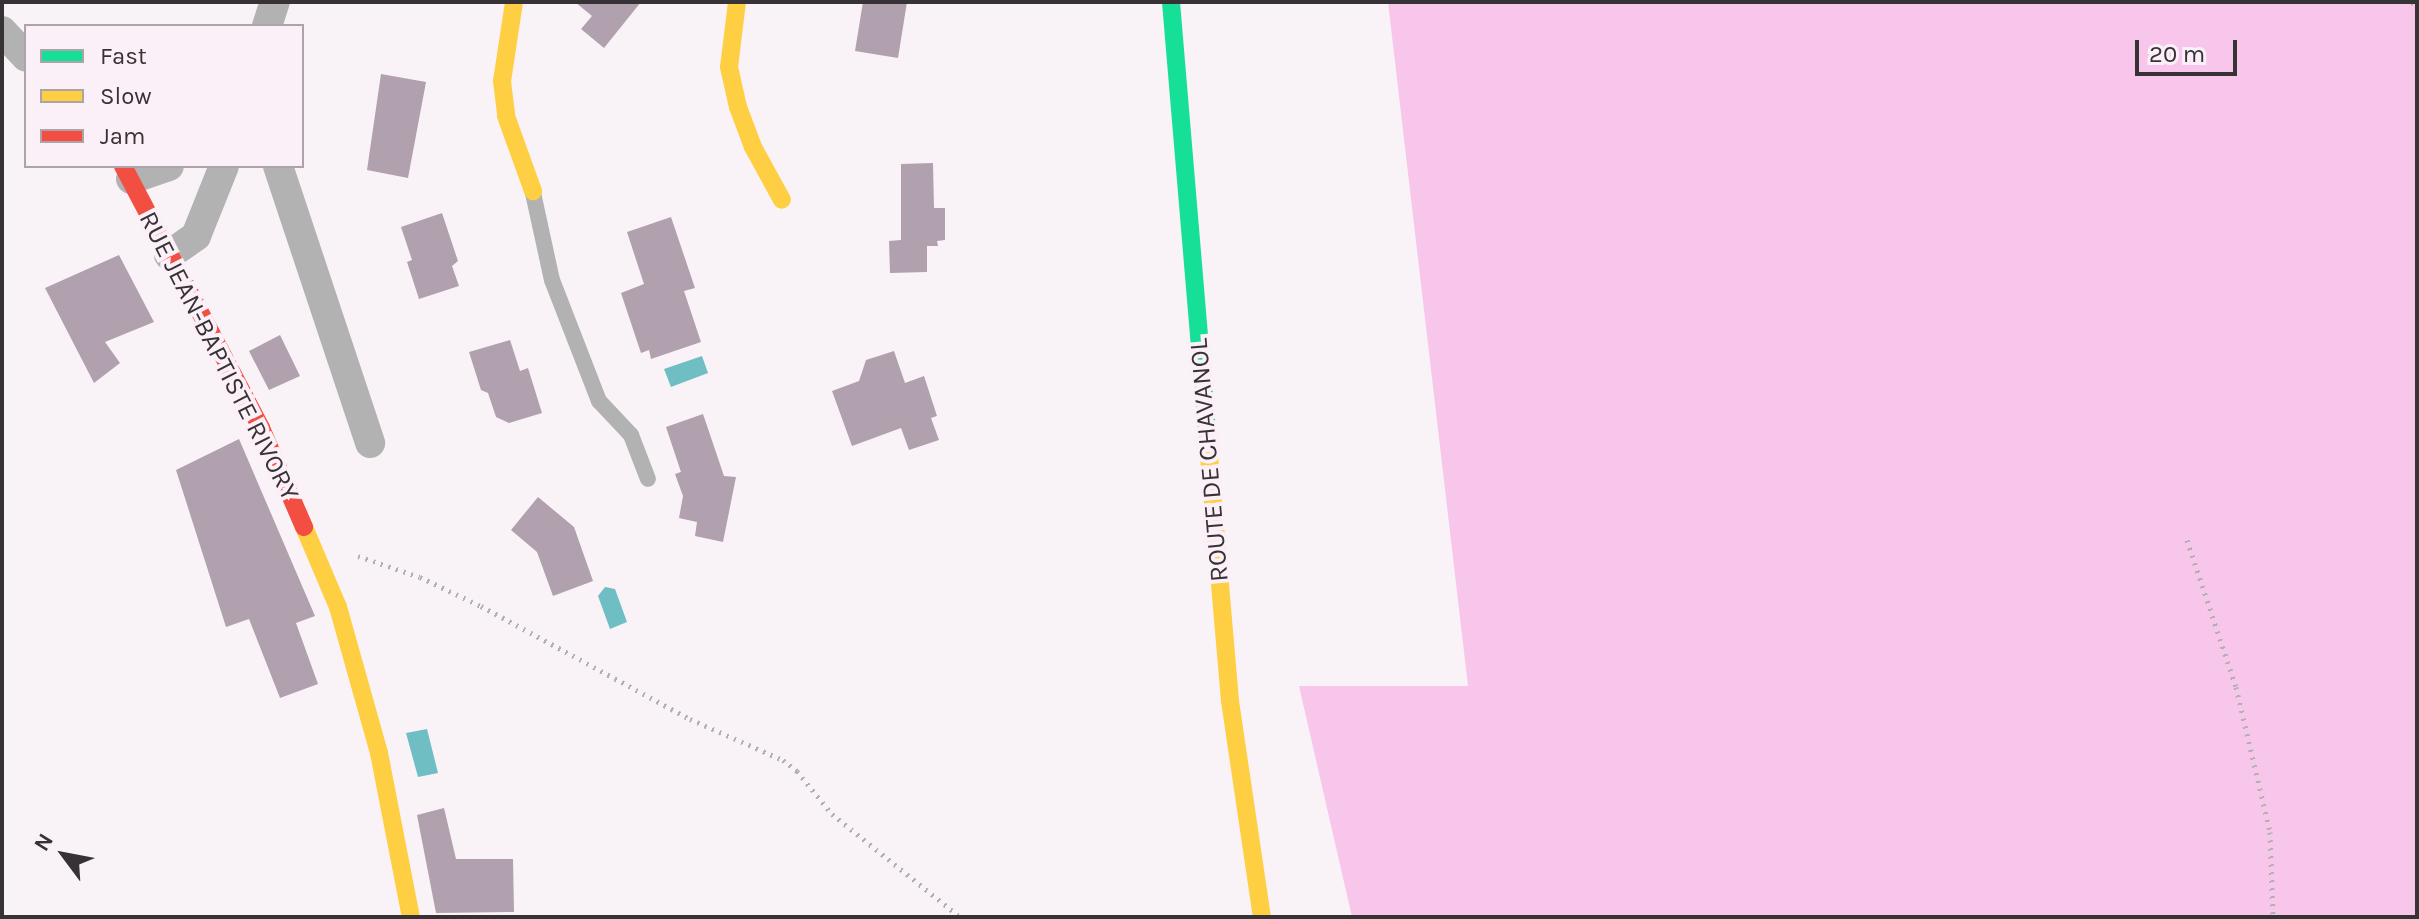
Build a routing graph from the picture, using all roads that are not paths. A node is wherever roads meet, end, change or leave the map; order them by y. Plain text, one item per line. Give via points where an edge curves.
1 (275, 2) edge
2 (514, 2) edge
3 (737, 2) edge
4 (1171, 2) edge
5 (268, 24) edge
6 (2, 31) edge
7 (24, 55) edge
8 (155, 168) edge
9 (223, 168) edge
10 (279, 168) edge
11 (127, 172) edge
12 (533, 191) joint
13 (782, 200) dead end
14 (169, 255) junction
15 (370, 443) dead end
16 (648, 479) dead end
17 (411, 917) edge
18 (1262, 917) edge

1 - 5 street
2 - 12 street via 502,81 506,116
3 - 13 street via 729,67 738,107
4 - 18 street, ROUTE DE CHAVANOL via 1230,701
6 - 7 street
8 - 11 street
9 - 14 street via 196,236
10 - 15 street
11 - 14 street, RUE JEAN-BAPTISTE RIVORY
12 - 16 lane via 552,280 594,388 606,411 631,435
14 - 17 street, RUE JEAN-BAPTISTE RIVORY via 261,428 338,607 379,753

